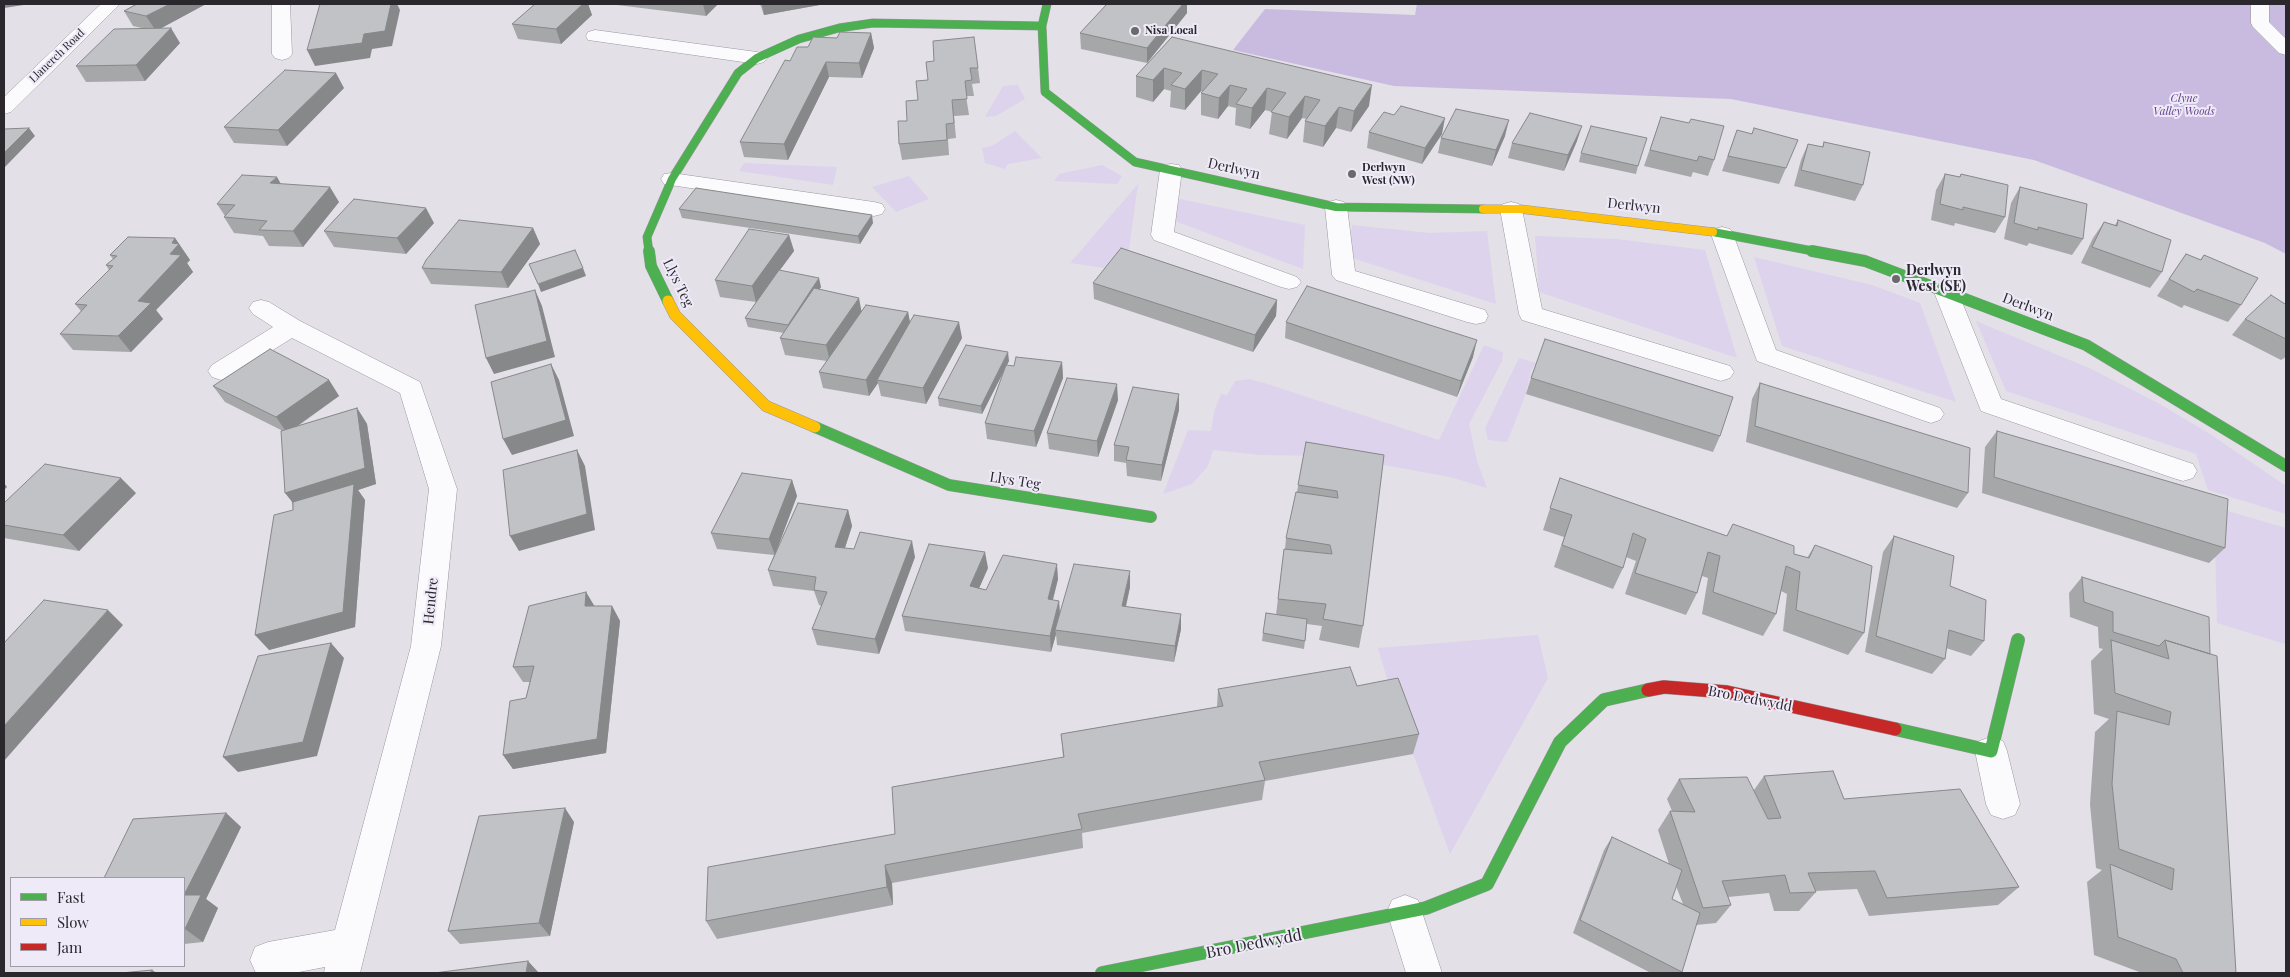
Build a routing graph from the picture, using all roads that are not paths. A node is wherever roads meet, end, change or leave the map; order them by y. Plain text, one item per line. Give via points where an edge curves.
1 (111, 4) edge
2 (281, 4) edge
3 (1047, 4) edge
4 (2260, 4) edge
5 (1042, 26) junction
6 (595, 36) dead end
7 (2286, 49) edge
8 (282, 54) dead end
9 (756, 58) junction
10 (4, 108) edge
11 (1172, 170) junction
12 (672, 179) junction
13 (1336, 207) junction
14 (874, 209) dead end
15 (1511, 209) junction
16 (1722, 234) junction
17 (1288, 282) dead end
18 (1946, 292) junction
19 (261, 308) dead end
20 (1476, 316) dead end
21 (291, 327) junction
22 (221, 371) dead end
23 (1721, 372) dead end
24 (1931, 414) dead end
25 (2286, 466) edge
26 (2183, 471) dead end
27 (1151, 517) dead end
28 (2018, 640) dead end
29 (1991, 752) junction
30 (2003, 804) dead end
31 (1405, 912) junction
32 (346, 959) edge
33 (268, 960) dead end
34 (1424, 972) edge
35 (1102, 973) edge

1 - 10 street, Llanerch Road
2 - 8 street
3 - 5 street, Derlwyn
4 - 7 street via 2260,23
5 - 9 street, Llys Teg via 873,23 839,28 798,40
5 - 11 street, Derlwyn via 1045,92 1135,162
6 - 9 street
9 - 12 street, Llys Teg via 738,73
11 - 13 street, Derlwyn
11 - 17 street via 1162,235
12 - 14 street
12 - 27 street, Llys Teg via 647,237 651,266 674,315 766,406 949,485
13 - 15 street, Derlwyn
13 - 20 street via 1344,275
15 - 16 street, Derlwyn
15 - 23 street via 1531,314
16 - 18 street, Derlwyn via 1865,262
16 - 24 street via 1766,355
18 - 25 street, Derlwyn via 2086,345
18 - 26 street via 1990,405
19 - 21 street, Hendre
21 - 22 street
21 - 32 street, Hendre via 411,388 443,489 426,646
28 - 29 street
29 - 30 street
29 - 31 street, Bro Dedwydd via 1727,692 1664,687 1604,700 1560,742 1487,884 1426,908
31 - 34 street
31 - 35 street, Bro Dedwydd
32 - 33 street, Hendre

